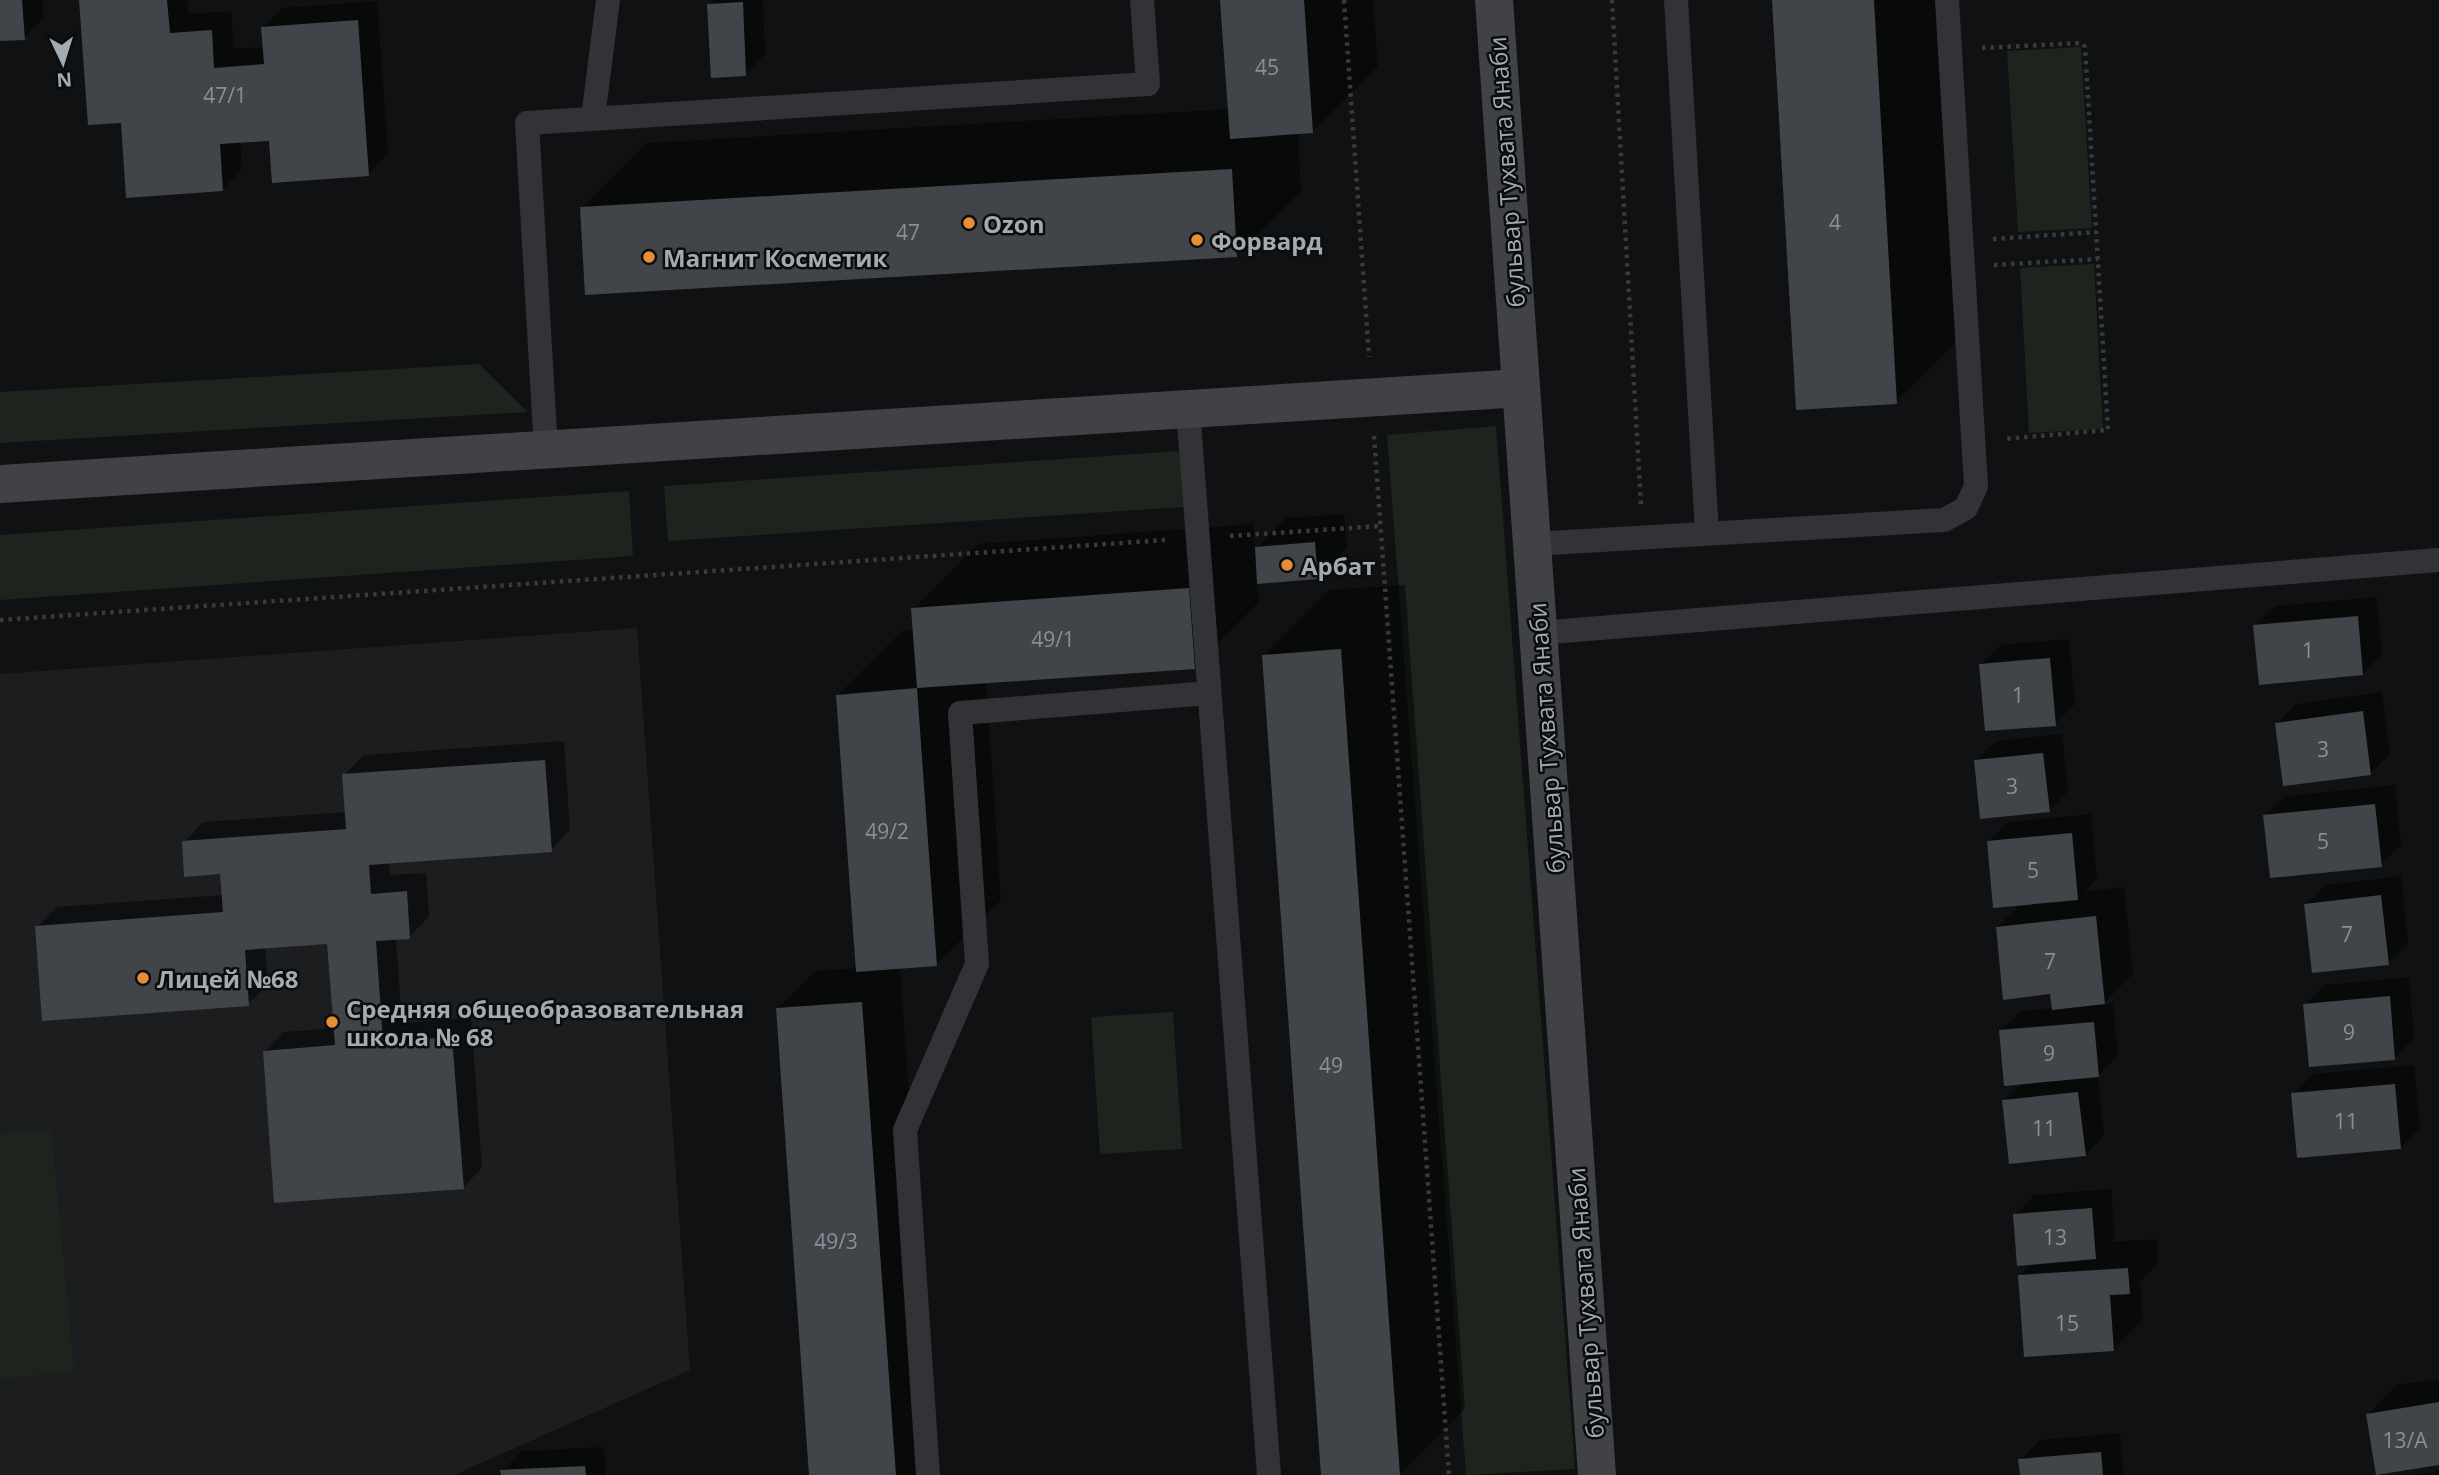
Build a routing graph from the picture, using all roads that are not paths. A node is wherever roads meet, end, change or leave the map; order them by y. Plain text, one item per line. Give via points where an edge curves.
1 (608, 0) edge
2 (1142, 0) edge
3 (1494, 0) edge
4 (1676, 0) edge
5 (1947, 0) edge
6 (593, 118) junction
7 (1521, 388) junction
8 (1188, 409) junction
9 (546, 450) junction
10 (0, 484) edge
11 (1707, 534) junction
12 (1532, 544) junction
13 (2439, 560) edge
14 (1538, 633) junction
15 (1209, 694) junction
16 (928, 1475) edge
17 (1269, 1475) edge
18 (1597, 1475) edge

1 - 6 lane
2 - 6 lane via 1148,83
3 - 7 street, бульвар Тухвата Янаби
4 - 11 lane
5 - 11 lane via 1976,486 1973,497 1966,508 1944,520
6 - 9 lane via 527,123
7 - 8 street
7 - 12 street, бульвар Тухвата Янаби
8 - 9 street
8 - 15 lane
9 - 10 street
11 - 12 lane
12 - 14 street, бульвар Тухвата Янаби
13 - 14 lane
14 - 18 street, бульвар Тухвата Янаби
15 - 16 lane via 960,713 977,964 905,1130
15 - 17 lane

